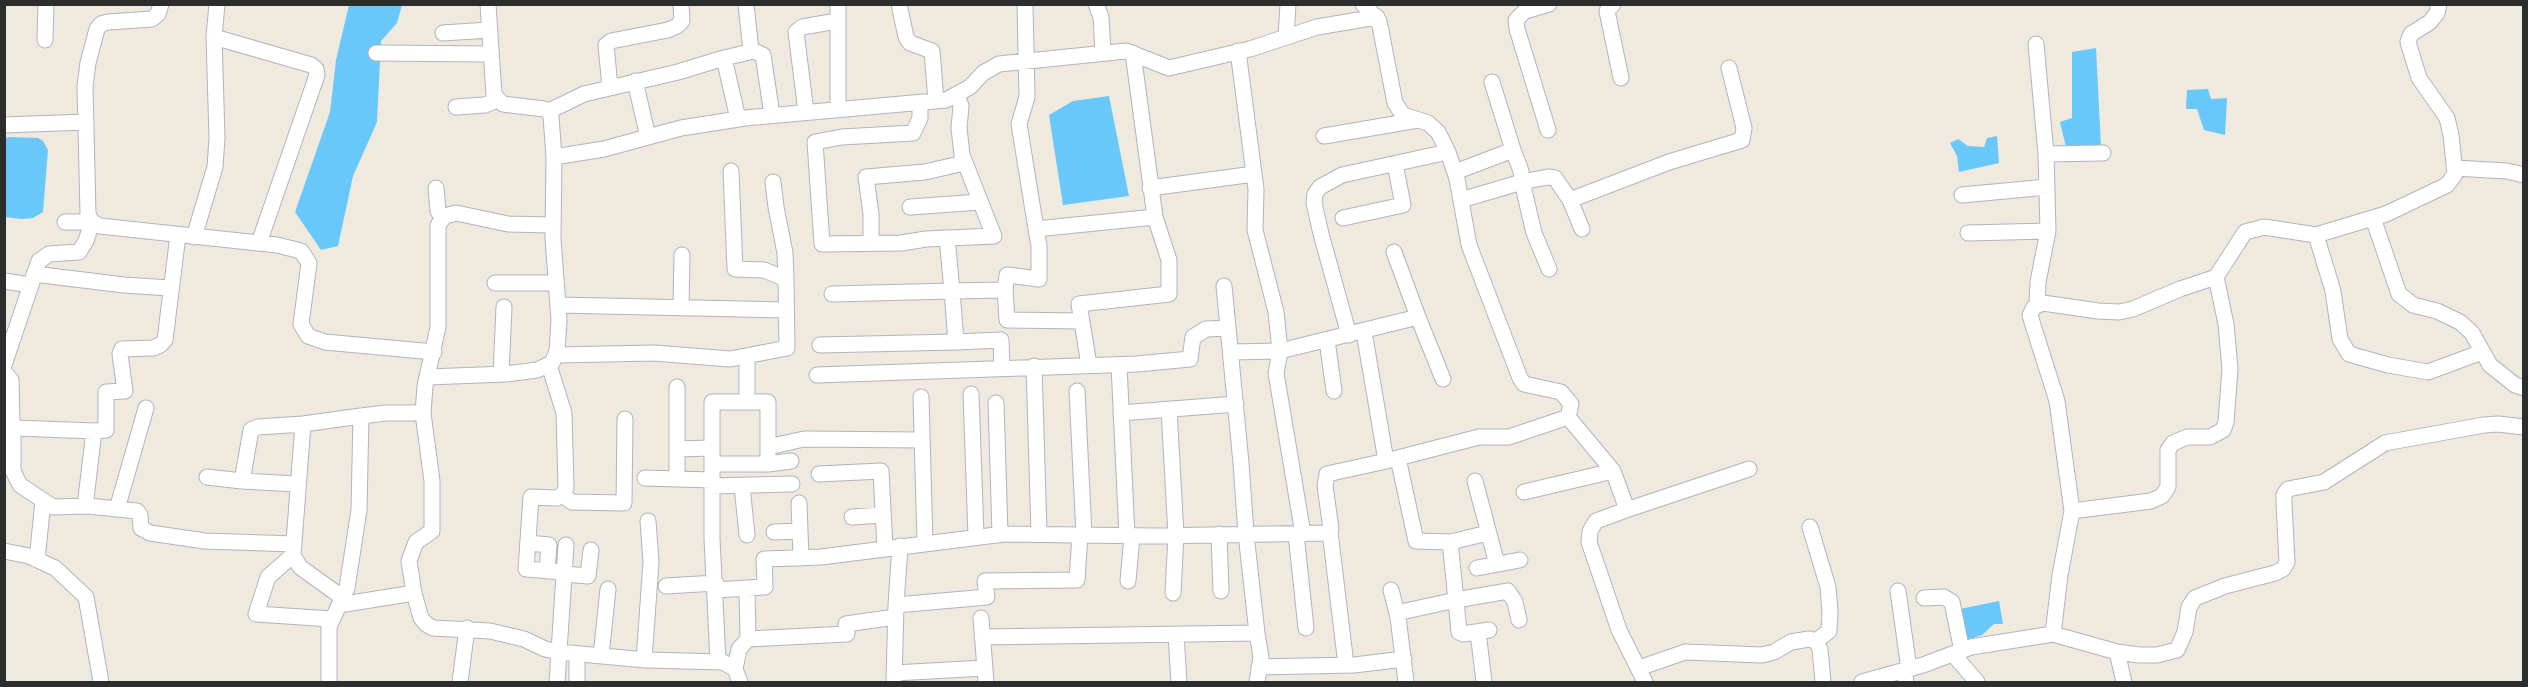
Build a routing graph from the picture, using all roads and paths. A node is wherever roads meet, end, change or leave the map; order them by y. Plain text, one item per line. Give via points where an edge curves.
1 (46, 4) edge
2 (161, 4) edge
3 (217, 4) edge
4 (488, 4) edge
5 (681, 4) edge
6 (746, 4) edge
7 (838, 4) edge
8 (899, 4) edge
9 (1025, 4) edge
10 (1096, 4) edge
11 (1288, 4) edge
12 (1363, 4) edge
13 (1549, 4) edge
14 (1613, 4) edge
15 (2439, 4) edge
16 (1377, 17) junction
17 (837, 21) junction
18 (489, 30) junction
19 (443, 33) dead end
20 (214, 37) junction
21 (1286, 37) junction
22 (45, 40) dead end
23 (2036, 44) dead end
24 (752, 51) junction
25 (1238, 51) junction
26 (1103, 52) junction
27 (1134, 53) junction
28 (376, 54) dead end
29 (490, 54) junction
30 (724, 58) junction
31 (1025, 61) junction
32 (1729, 68) dead end
33 (1621, 78) dead end
34 (635, 81) junction
35 (1492, 82) dead end
36 (610, 87) junction
37 (957, 94) junction
38 (497, 100) junction
39 (936, 102) junction
40 (920, 103) junction
41 (456, 107) dead end
42 (838, 109) junction
43 (549, 111) junction
44 (806, 112) junction
45 (772, 115) junction
46 (738, 119) junction
47 (1418, 120) junction
48 (86, 122) junction
49 (4, 125) edge
50 (1548, 130) dead end
51 (1324, 136) dead end
52 (648, 137) junction
53 (1513, 150) junction
54 (1448, 152) junction
55 (2103, 153) dead end
56 (2046, 154) junction
57 (554, 158) junction
58 (964, 163) junction
59 (1395, 164) junction
60 (2454, 168) junction
61 (731, 171) dead end
62 (1455, 172) junction
63 (1254, 174) junction
64 (2523, 175) edge
65 (773, 182) dead end
66 (1522, 182) junction
67 (2047, 187) junction
68 (436, 188) dead end
69 (1150, 188) junction
70 (1962, 195) dead end
71 (1461, 200) junction
72 (1570, 200) junction
73 (980, 202) junction
74 (910, 207) dead end
75 (442, 218) junction
76 (1155, 218) junction
77 (1343, 218) dead end
78 (2373, 218) junction
79 (65, 222) dead end
80 (92, 222) junction
81 (552, 225) junction
82 (1036, 229) junction
83 (1582, 229) dead end
84 (2048, 231) junction
85 (1968, 233) dead end
86 (178, 235) junction
87 (2316, 235) junction
88 (194, 237) junction
89 (947, 238) junction
90 (259, 243) junction
91 (870, 243) junction
92 (1394, 252) dead end
93 (682, 255) dead end
94 (1549, 269) dead end
95 (2216, 277) junction
96 (786, 279) junction
97 (32, 280) junction
98 (4, 281) edge
99 (495, 283) dead end
100 (556, 283) junction
101 (1224, 285) dead end
102 (171, 288) junction
103 (1005, 290) junction
104 (952, 291) junction
105 (832, 294) dead end
106 (558, 305) junction
107 (2037, 305) junction
108 (504, 307) dead end
109 (681, 308) junction
110 (786, 310) junction
111 (1418, 317) junction
112 (1082, 321) junction
113 (1228, 328) junction
114 (1357, 333) junction
115 (1327, 340) junction
116 (956, 342) junction
117 (820, 345) dead end
118 (1280, 351) junction
119 (434, 352) junction
120 (1231, 352) junction
121 (2482, 352) junction
122 (747, 357) junction
123 (553, 360) junction
124 (1119, 364) junction
125 (4, 365) edge
126 (1089, 365) junction
127 (1034, 366) junction
128 (1002, 368) junction
129 (4, 372) edge
130 (501, 374) junction
131 (817, 375) dead end
132 (428, 376) junction
133 (1443, 379) dead end
134 (677, 387) dead end
135 (2523, 388) edge
136 (1077, 391) dead end
137 (1334, 391) dead end
138 (971, 394) dead end
139 (921, 397) dead end
140 (747, 402) junction
141 (996, 403) dead end
142 (1236, 404) junction
143 (146, 408) dead end
144 (1169, 409) junction
145 (1121, 412) junction
146 (423, 413) junction
147 (361, 416) junction
148 (1568, 417) junction
149 (625, 419) dead end
150 (303, 424) junction
151 (13, 426) junction
152 (2523, 427) edge
153 (94, 431) junction
154 (922, 440) junction
155 (768, 447) junction
156 (677, 448) junction
157 (712, 448) junction
158 (1392, 460) junction
159 (791, 461) dead end
160 (768, 464) junction
161 (1749, 469) dead end
162 (1612, 471) junction
163 (819, 474) dead end
164 (207, 477) dead end
165 (712, 477) junction
166 (645, 478) dead end
167 (677, 479) junction
168 (242, 481) junction
169 (1475, 481) dead end
170 (297, 484) junction
171 (792, 484) dead end
172 (742, 486) junction
173 (1524, 492) dead end
174 (562, 495) junction
175 (43, 501) junction
176 (799, 503) dead end
177 (88, 506) junction
178 (117, 509) junction
179 (1626, 510) junction
180 (2072, 511) junction
181 (884, 515) junction
182 (852, 517) dead end
183 (648, 521) dead end
184 (1810, 527) dead end
185 (800, 531) junction
186 (774, 532) dead end
187 (1330, 532) junction
188 (1488, 533) junction
189 (1000, 534) junction
190 (1039, 534) junction
191 (1082, 534) junction
192 (1219, 534) junction
193 (1246, 534) junction
194 (1299, 534) junction
195 (747, 535) dead end
196 (1176, 535) junction
197 (976, 536) junction
198 (1129, 536) junction
199 (1450, 542) junction
200 (528, 543) junction
201 (925, 543) junction
202 (566, 546) dead end
203 (893, 547) junction
204 (294, 549) junction
205 (591, 550) dead end
206 (4, 551) edge
207 (801, 558) junction
208 (37, 560) junction
209 (1520, 560) dead end
210 (1497, 564) junction
211 (1477, 568) dead end
212 (547, 571) junction
213 (565, 573) junction
214 (1128, 581) dead end
215 (666, 586) dead end
216 (716, 587) junction
217 (747, 588) junction
218 (608, 589) dead end
219 (1391, 590) dead end
220 (1221, 591) dead end
221 (1898, 591) dead end
222 (414, 593) junction
223 (1173, 593) dead end
224 (1923, 598) dead end
225 (1456, 600) junction
226 (341, 601) junction
227 (896, 611) junction
228 (1398, 617) junction
229 (981, 618) dead end
230 (331, 619) junction
231 (1519, 620) dead end
232 (467, 628) junction
233 (1306, 628) dead end
234 (1257, 633) junction
235 (1176, 634) junction
236 (2053, 634) junction
237 (982, 636) junction
238 (748, 639) junction
239 (1816, 641) junction
240 (559, 652) junction
241 (2117, 652) junction
242 (1958, 653) junction
243 (577, 654) junction
244 (601, 656) junction
245 (1404, 659) junction
246 (644, 660) junction
247 (718, 661) junction
248 (1346, 665) junction
249 (1639, 668) junction
250 (986, 675) edge
251 (1258, 675) edge
252 (738, 676) edge
253 (1905, 676) edge
254 (935, 677) edge
255 (894, 678) edge
256 (101, 682) edge
257 (329, 682) edge
258 (460, 682) edge
259 (557, 682) edge
260 (577, 682) edge
261 (1179, 682) edge
262 (1406, 682) edge
263 (1484, 682) edge
264 (1645, 682) edge
265 (1823, 682) edge
266 (1862, 682) edge
267 (1977, 682) edge
268 (2124, 682) edge

1 - 22 street
2 - 48 street via 152,19 108,22 97,29 85,86
3 - 20 street
4 - 18 street
5 - 36 street via 682,21 677,26 606,45
6 - 24 street
7 - 17 street
8 - 39 street via 910,43 932,51
9 - 31 street
10 - 26 street via 1101,17
11 - 21 street
12 - 16 street
13 - 50 street via 1526,11 1516,20
14 - 33 street via 1607,11
15 - 60 street via 2430,22 2408,39 2420,78 2447,118
16 - 21 street via 1317,27
16 - 47 street via 1395,103 1403,115
17 - 42 street
17 - 44 street via 802,27 796,32
18 - 19 street
18 - 29 street
20 - 88 street via 215,167
20 - 90 street via 311,65 317,75
21 - 25 street
23 - 56 street
24 - 30 street
24 - 45 street via 763,55
25 - 27 street via 1168,68
25 - 63 street
26 - 27 street
26 - 31 street
27 - 69 street
28 - 29 street
29 - 38 street
30 - 34 street
30 - 46 street
31 - 37 street via 999,64
31 - 82 street via 1027,97 1019,124
32 - 72 street via 1744,128 1738,143 1669,162
34 - 36 street
34 - 52 street
35 - 53 street
36 - 43 street via 584,94
37 - 39 street
37 - 58 street
38 - 41 street
38 - 43 street
39 - 40 street
40 - 42 street
40 - 91 street via 920,118 913,133 815,142 822,244
42 - 44 street
43 - 57 street
44 - 45 street
45 - 46 street
46 - 52 street
47 - 51 street
47 - 54 street via 1438,132
48 - 49 street
48 - 80 street via 88,214
52 - 57 street
53 - 62 street
53 - 66 street
54 - 59 street
54 - 62 street
55 - 56 street
56 - 67 street
57 - 81 street
58 - 73 street
58 - 91 street via 925,172 866,177
59 - 77 street via 1403,205
59 - 114 street via 1342,175 1315,194 1321,234
60 - 64 street
60 - 78 street via 2455,174 2447,186
61 - 96 street via 727,269 764,270
62 - 71 street
63 - 69 street
63 - 118 street via 1255,230 1276,312
65 - 96 street
66 - 71 street
66 - 72 street via 1555,178
66 - 94 street via 1534,233
67 - 70 street
67 - 84 street
68 - 75 street
69 - 76 street
71 - 148 street via 1468,245 1520,378 1524,384 1561,392 1571,404
72 - 83 street
73 - 74 street
73 - 89 street via 994,237
75 - 81 street via 456,213 508,224
75 - 119 street via 438,229 438,327
76 - 82 street
76 - 112 street via 1169,260 1169,294 1079,304
78 - 87 street
78 - 121 street via 2399,294 2413,305 2460,322 2472,333
79 - 80 street
80 - 86 street
80 - 97 street via 79,252 49,254 39,261
81 - 100 street
82 - 103 street via 1039,279 1007,275
84 - 85 street
84 - 107 street
86 - 88 street
86 - 102 street
87 - 95 street via 2264,227 2246,232
87 - 121 street via 2333,291 2340,339 2349,354 2421,372
88 - 90 street
89 - 91 street
89 - 104 street
90 - 119 street via 301,251 307,257 301,324 308,336 325,342
92 - 111 street
93 - 109 street
95 - 107 street via 2119,312
95 - 180 street via 2230,369 2223,430 2210,437 2187,437 2172,444 2168,450 2168,487 2162,496 2151,501
96 - 110 street
97 - 98 street
97 - 102 street
97 - 125 street
99 - 100 street
100 - 106 street
101 - 113 street
102 - 153 street via 165,340 153,348 122,349 125,391 106,392 106,430
103 - 104 street
103 - 112 street via 1007,320
104 - 105 street
104 - 116 street
106 - 109 street
106 - 123 street via 560,330
107 - 180 street via 2030,315 2057,401
108 - 130 street
109 - 110 street
110 - 122 street via 788,348
111 - 114 street
111 - 133 street
112 - 126 street
113 - 120 street
113 - 124 street via 1206,329 1192,337 1190,359
114 - 115 street
114 - 158 street
115 - 118 street
115 - 137 street
116 - 117 street
116 - 128 street via 1000,340
118 - 120 street
118 - 194 street via 1276,373
119 - 132 street
120 - 142 street
121 - 135 street via 2490,365
122 - 123 street via 714,359 654,353
122 - 140 street
123 - 130 street via 537,370
123 - 174 street via 564,413 566,488
124 - 126 street
124 - 145 street
126 - 127 street
127 - 128 street
127 - 190 street
128 - 131 street
129 - 151 street via 11,380
130 - 132 street
132 - 146 street
134 - 156 street
136 - 191 street
138 - 197 street
139 - 154 street
140 - 155 street via 768,402
140 - 157 street via 712,402
141 - 189 street
142 - 144 street
142 - 193 street
143 - 178 street
144 - 145 street
144 - 196 street
145 - 198 street
146 - 147 street
146 - 222 street via 432,481 432,531 416,542 410,554
147 - 150 street
147 - 226 street via 359,510 347,588
148 - 158 street via 1509,437 1479,437
148 - 162 street
149 - 174 street via 624,503 572,502
150 - 168 street via 251,430
150 - 170 street
151 - 153 street
151 - 175 street via 16,480
152 - 241 street via 2484,425 2385,442 2324,482 2288,489 2284,495 2287,562 2283,569 2195,598 2177,650 2157,655
153 - 177 street
154 - 155 street via 804,439
154 - 201 street
155 - 160 street
156 - 157 street
156 - 167 street
157 - 165 street
158 - 187 street via 1327,474
158 - 199 street via 1416,541
159 - 160 street
160 - 165 street
161 - 179 street
162 - 173 street
162 - 179 street
163 - 181 street via 881,471
164 - 168 street
165 - 167 street
165 - 172 street
165 - 216 street
166 - 167 street
168 - 170 street
169 - 188 street
170 - 204 street
171 - 172 street
172 - 195 street
174 - 200 street via 531,497
175 - 177 street via 53,507
175 - 208 street
176 - 185 street
177 - 178 street
178 - 204 street via 137,511 141,528 150,533
179 - 249 street via 1596,521 1589,542 1619,630
180 - 236 street
181 - 182 street
181 - 203 street
183 - 246 street via 651,573
184 - 239 street via 1828,587 1830,612 1828,631
185 - 186 street
185 - 207 street
187 - 194 street
187 - 248 street
188 - 199 street
188 - 210 street
189 - 190 street
189 - 197 street
190 - 191 street
191 - 198 street
191 - 227 street via 1077,580 985,581 987,597
192 - 193 street
192 - 196 street
192 - 220 street
193 - 194 street
193 - 234 street
194 - 233 street
196 - 198 street
196 - 223 street
197 - 201 street
198 - 214 street
199 - 225 street
200 - 212 street via 549,545
200 - 212 street via 526,569
201 - 203 street
202 - 213 street
203 - 207 street
203 - 227 street
204 - 226 street via 300,567
204 - 230 street via 268,577 256,614
205 - 213 street via 588,576
206 - 208 street
207 - 217 street via 764,559 765,587
208 - 256 street via 55,567 86,597
209 - 210 street
210 - 211 street
212 - 213 street
213 - 240 street
215 - 216 street
216 - 217 street
216 - 247 street
217 - 238 street
218 - 244 street
219 - 228 street
221 - 253 street via 1909,669
222 - 226 street
222 - 232 street via 426,624 433,628
224 - 242 street via 1944,597 1952,602
225 - 228 street via 1401,612
225 - 231 street via 1508,591
225 - 263 street via 1459,632 1483,631
226 - 230 street
227 - 238 street via 846,624 847,634
227 - 255 street
228 - 245 street
229 - 237 street
230 - 257 street
232 - 240 street via 519,638
232 - 258 street
234 - 235 street
234 - 251 street via 1261,657
235 - 237 street
235 - 261 street
236 - 241 street
236 - 242 street via 1971,647
237 - 250 street
238 - 252 street via 739,649
239 - 249 street via 1801,639 1762,655 1685,652
239 - 265 street
240 - 243 street
240 - 259 street
241 - 268 street
242 - 253 street
242 - 267 street
243 - 244 street
243 - 260 street
244 - 246 street
245 - 248 street
245 - 262 street
246 - 247 street
247 - 252 street via 727,663
248 - 251 street
249 - 264 street
250 - 254 street
253 - 266 street
254 - 255 street

